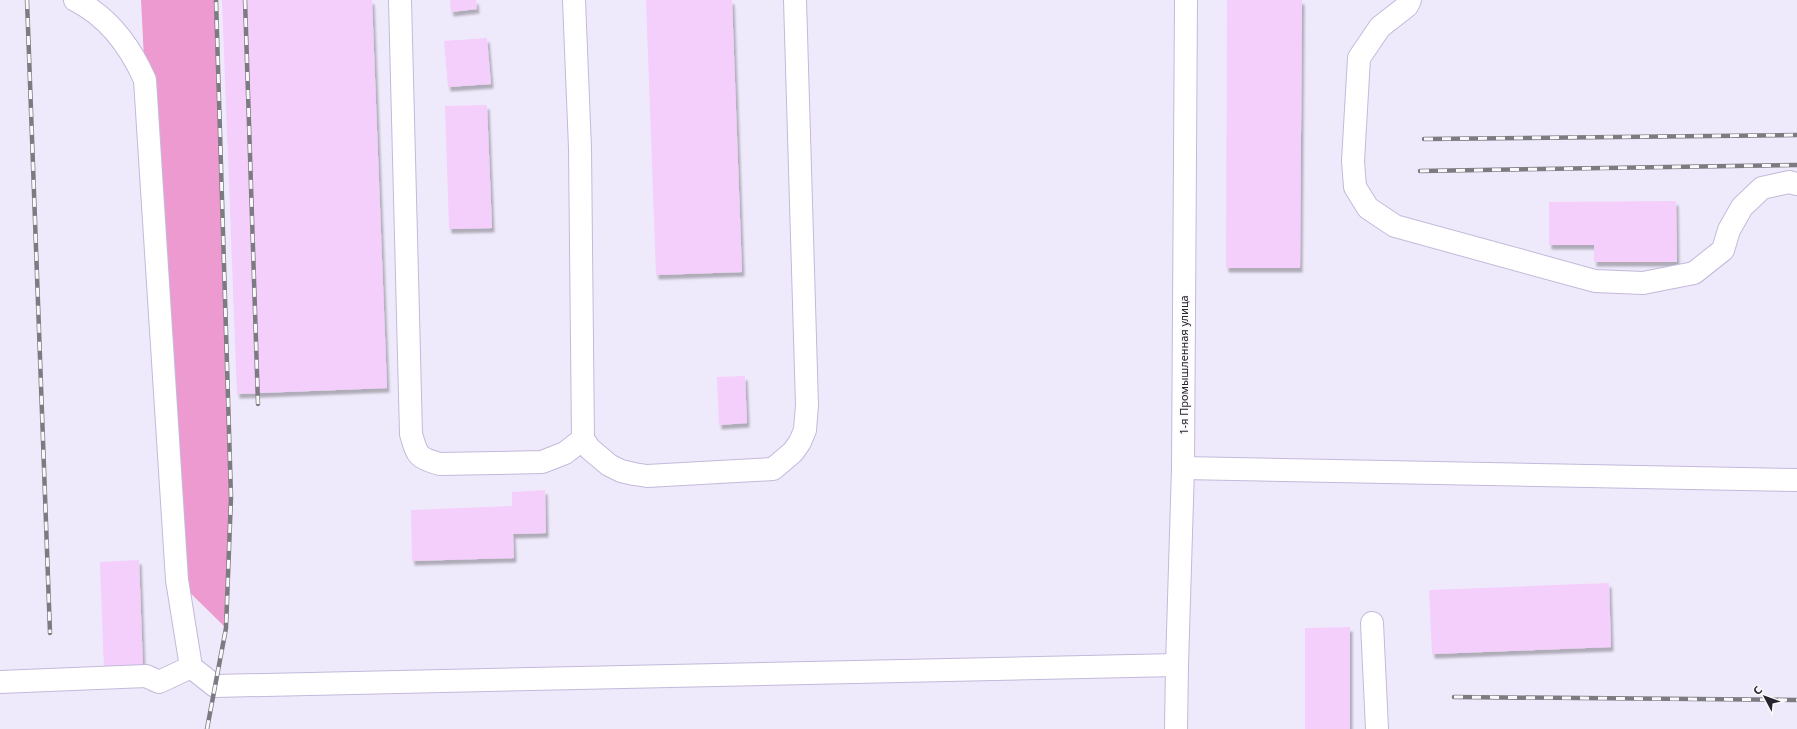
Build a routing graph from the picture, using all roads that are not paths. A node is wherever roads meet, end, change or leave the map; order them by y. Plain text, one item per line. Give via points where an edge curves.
1 (75, 0) edge
2 (400, 0) edge
3 (574, 0) edge
4 (795, 0) edge
5 (1186, 0) edge
6 (1410, 0) edge
7 (1797, 184) edge
8 (583, 439) junction
9 (1183, 468) junction
10 (1797, 480) edge
11 (1372, 623) dead end
12 (1177, 665) junction
13 (191, 667) junction
14 (0, 682) edge
15 (1176, 729) edge
16 (1377, 729) edge

1 - 13 main road via 105,20 121,38 135,58 145,80 176,580
2 - 8 main road via 411,434 416,450 424,460 440,464 542,462 565,453
3 - 8 main road via 580,148
4 - 8 main road via 807,405 805,430 800,442 793,452 773,469 647,476 621,471 609,465 590,449
5 - 9 main road, 1-я Промышленная улица
6 - 7 main road via 1407,6 1380,27 1359,58 1353,161 1355,188 1368,208 1395,226 1595,281 1643,283 1694,273 1723,250 1729,230 1742,207 1762,188 1789,182
9 - 10 main road
9 - 12 main road, 1-я Промышленная улица
11 - 16 main road
12 - 13 main road via 215,686
12 - 15 main road, 1-я Промышленная улица
13 - 14 main road via 159,682 146,676

